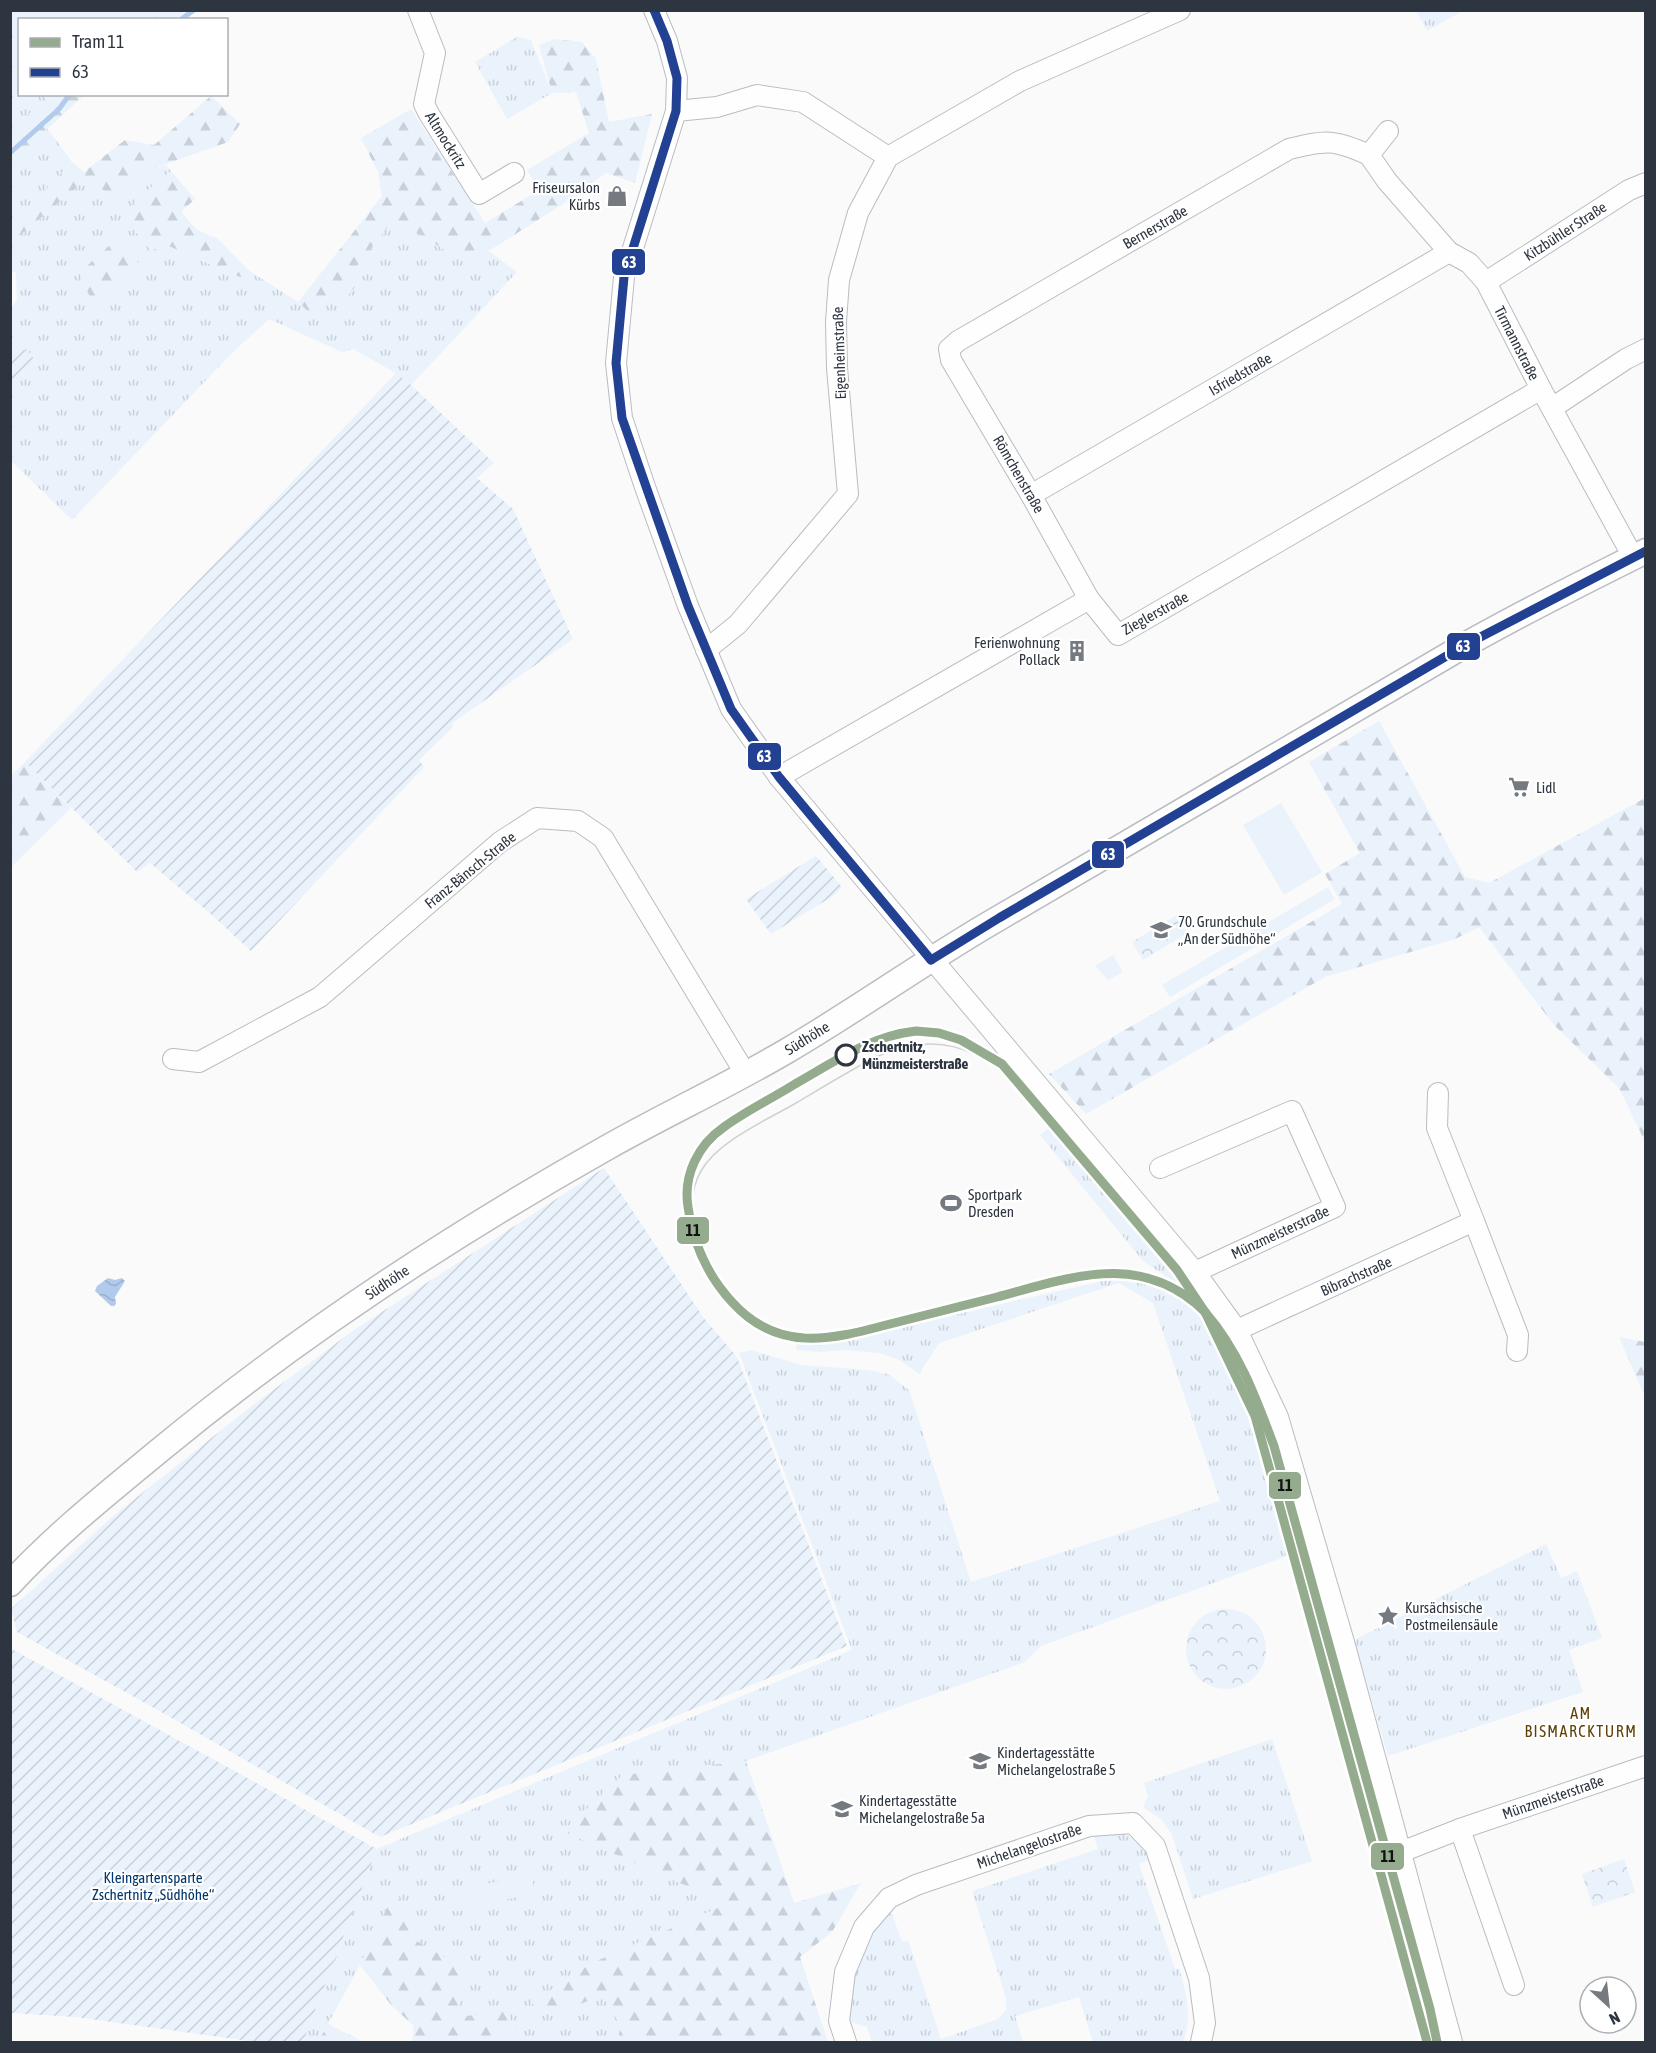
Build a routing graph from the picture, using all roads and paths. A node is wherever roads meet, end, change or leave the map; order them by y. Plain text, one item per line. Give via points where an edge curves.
1 (418, 10) edge
2 (654, 10) edge
3 (1180, 10) edge
4 (676, 111) junction
5 (1388, 131) dead end
6 (1369, 155) junction
7 (888, 157) junction
8 (514, 173) dead end
9 (1646, 183) edge
10 (1449, 252) junction
11 (1486, 282) junction
12 (949, 349) joint
13 (1646, 349) edge
14 (1541, 389) junction
15 (1552, 408) junction
16 (1031, 495) junction
17 (1640, 554) edge
18 (1089, 600) junction
19 (706, 650) junction
20 (779, 777) junction
21 (932, 960) junction
22 (174, 1059) dead end
23 (745, 1074) junction
24 (1438, 1093) dead end
25 (1160, 1168) dead end
26 (1474, 1221) junction
27 (1195, 1272) junction
28 (1237, 1330) junction
29 (1517, 1351) dead end
30 (10, 1584) edge
31 (1646, 1766) edge
32 (1461, 1828) junction
33 (1401, 1852) junction
34 (1514, 1985) dead end
35 (846, 2043) edge
36 (1201, 2043) edge
37 (1452, 2043) edge

1 - 8 street, Altmockritz via 435,53 424,104 429,114 479,194
2 - 4 street via 677,78
3 - 7 street via 1020,81
4 - 7 street via 717,107 757,95 803,102
4 - 19 street via 624,278 616,363 625,428
5 - 6 street
6 - 10 street, Tirmannstraße
6 - 12 street, Bernerstraße via 1346,144 1319,141 1289,149
7 - 19 street, Eigenheimstraße via 858,213 839,280 837,368 848,494 738,624
9 - 11 street, Kitzbühler Straße
10 - 11 street, Tirmannstraße via 1469,263
10 - 16 street, Isfriedstraße
11 - 14 street, Tirmannstraße
12 - 16 street, Römchenstraße via 951,360
13 - 15 street
14 - 15 street, Tirmannstraße
14 - 18 street, Zieglerstraße via 1118,635
15 - 17 street, Tirmannstraße
16 - 18 street, Römchenstraße
17 - 21 street, Südhöhe via 1467,644
18 - 20 street
19 - 20 street via 731,709
20 - 21 street
21 - 23 street, Südhöhe
21 - 27 street
22 - 23 street, Franz-Bänsch-Straße via 199,1062 320,997 500,842 537,818 579,821 603,838
23 - 30 street, Südhöhe via 502,1209 331,1319 246,1380 96,1502
24 - 26 street via 1437,1128
25 - 27 street, Münzmeisterstraße via 1292,1111 1335,1207
26 - 28 street, Bibrachstraße
26 - 29 street via 1518,1335
27 - 28 street
28 - 33 street via 1278,1418
31 - 32 street, Münzmeisterstraße
32 - 33 street, Münzmeisterstraße
32 - 34 street
33 - 37 street
35 - 36 street, Michelangelostraße via 839,2021 845,1972 864,1927 889,1898 916,1885 1089,1826 1133,1823 1155,1846 1199,1978 1205,2023

